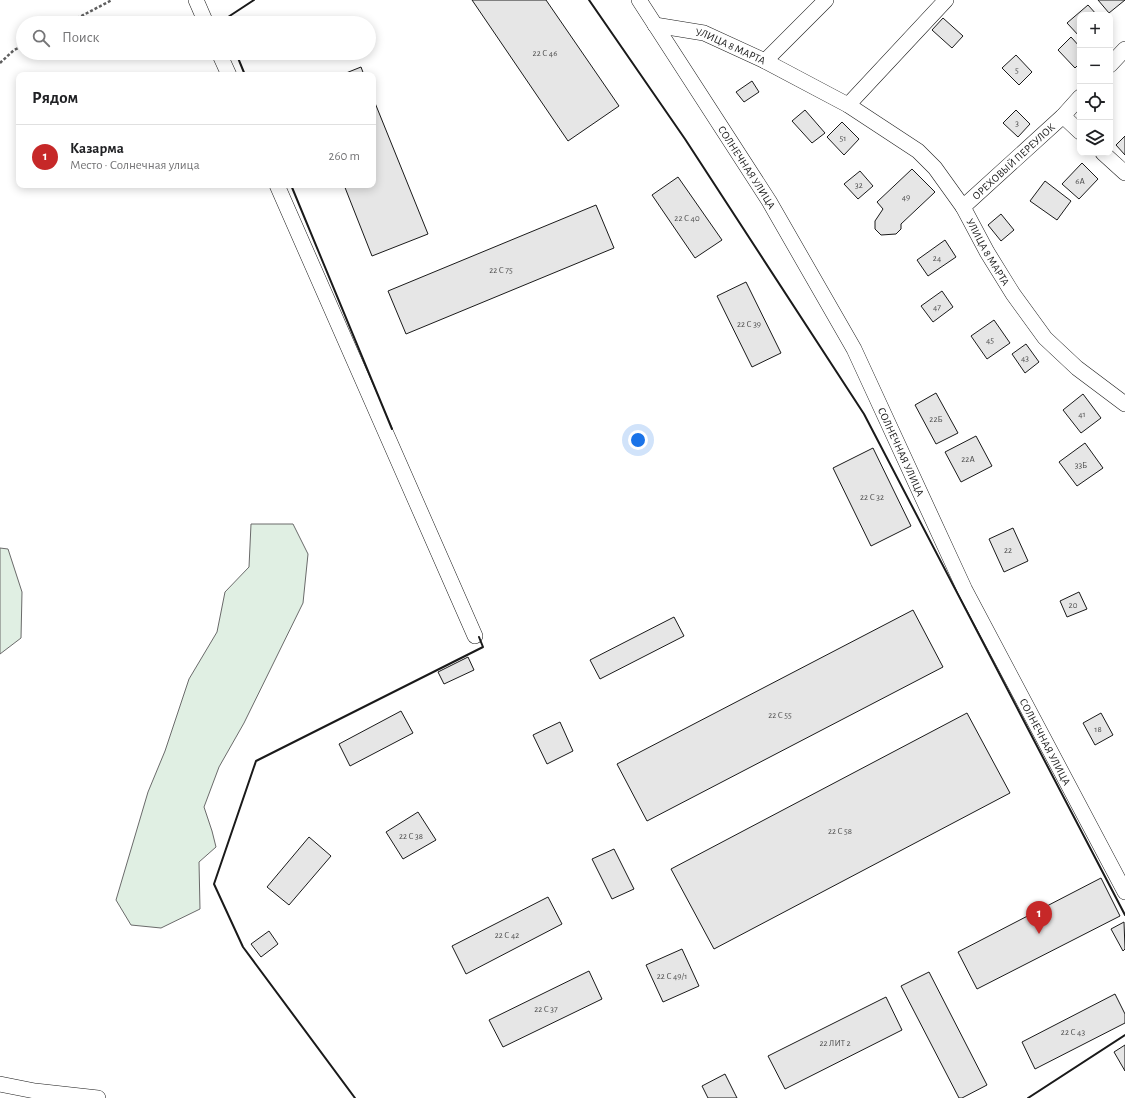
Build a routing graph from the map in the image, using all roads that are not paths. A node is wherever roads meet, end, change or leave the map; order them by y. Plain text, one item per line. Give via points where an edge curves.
1 (196, 0) edge
2 (639, 0) edge
3 (826, 0) edge
4 (946, 0) edge
5 (203, 16) edge
6 (655, 25) junction
7 (1125, 49) edge
8 (222, 60) edge
9 (765, 61) junction
10 (1113, 62) edge
11 (227, 72) edge
12 (1077, 100) edge
13 (848, 105) junction
14 (1063, 116) junction
15 (1077, 129) edge
16 (1106, 156) edge
17 (1125, 173) edge
18 (278, 188) edge
19 (963, 207) junction
20 (1125, 404) edge
21 (475, 636) dead end
22 (1125, 892) edge
23 (0, 1084) edge
24 (98, 1098) edge

1 - 5 street
2 - 6 street
3 - 9 street
4 - 13 street
6 - 9 street, УЛИЦА 8 МАРТА via 704,33
6 - 22 street, СОЛНЕЧНАЯ УЛИЦА via 769,201 854,349 965,590
7 - 10 street
8 - 11 street
9 - 13 street, УЛИЦА 8 МАРТА
12 - 14 street, ОРЕХОВЫЙ ПЕРЕУЛОК
13 - 19 street, УЛИЦА 8 МАРТА via 918,151 935,168
14 - 15 street, ОРЕХОВЫЙ ПЕРЕУЛОК
14 - 19 street, ОРЕХОВЫЙ ПЕРЕУЛОК
16 - 17 street
18 - 21 street
19 - 20 street, УЛИЦА 8 МАРТА via 1013,294 1045,338 1077,368
23 - 24 street

